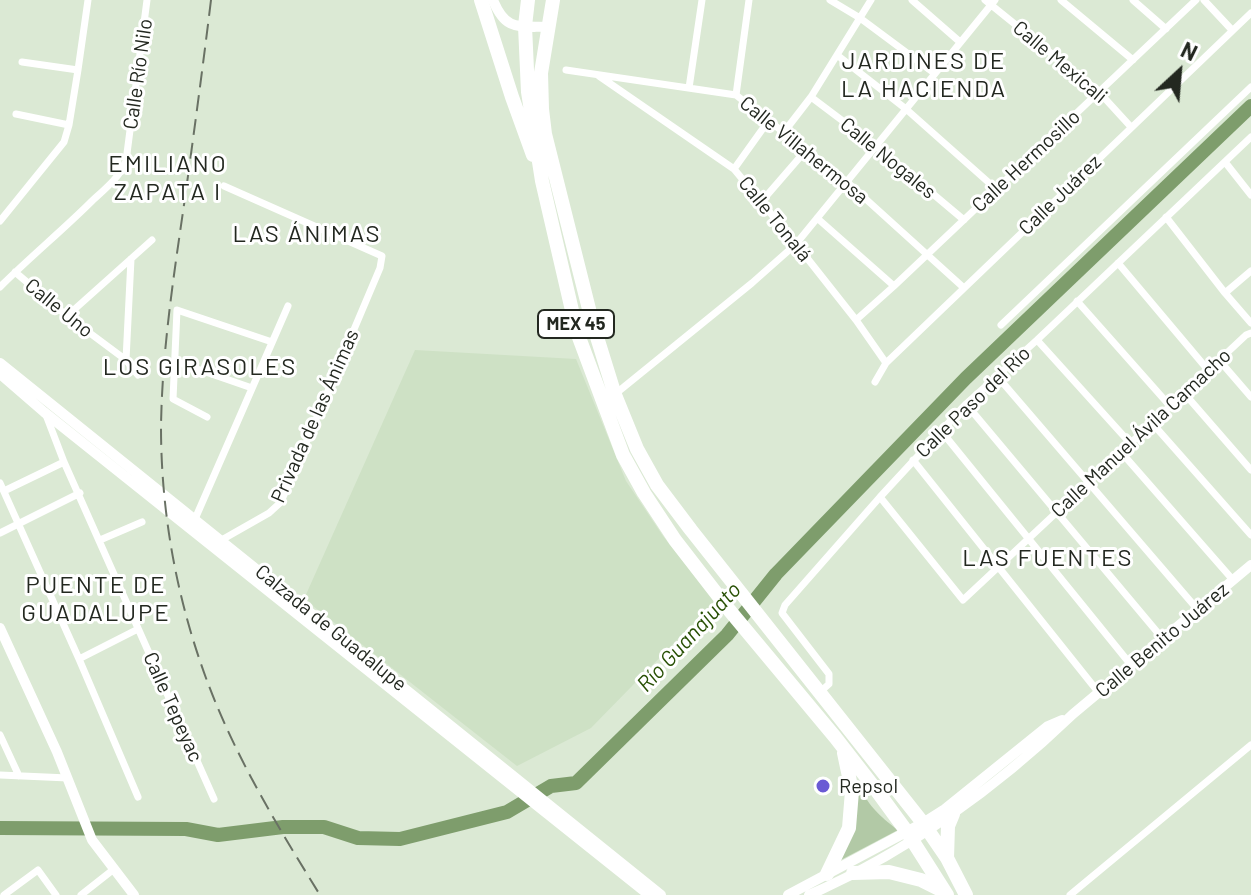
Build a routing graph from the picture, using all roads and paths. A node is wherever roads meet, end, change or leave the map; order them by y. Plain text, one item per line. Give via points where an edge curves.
1 (88, 0) edge
2 (147, 0) edge
3 (481, 0) edge
4 (493, 0) edge
5 (528, 0) edge
6 (543, 0) edge
7 (553, 0) edge
8 (702, 0) edge
9 (749, 0) edge
10 (830, 0) edge
11 (871, 0) edge
12 (912, 0) edge
13 (1061, 0) edge
14 (1133, 0) edge
15 (1196, 0) edge
16 (1204, 0) edge
17 (990, 2) edge
18 (1251, 13) edge
19 (860, 18) junction
20 (525, 26) junction
21 (549, 27) junction
22 (1166, 29) junction
23 (1232, 30) junction
24 (960, 42) junction
25 (837, 55) junction
26 (1133, 60) junction
27 (22, 62) dead end
28 (78, 70) junction
29 (566, 70) dead end
30 (934, 73) junction
31 (598, 75) junction
32 (1251, 87) edge
33 (689, 88) junction
34 (1099, 92) junction
35 (736, 95) junction
36 (811, 97) junction
37 (906, 109) junction
38 (16, 114) dead end
39 (769, 120) junction
40 (69, 125) junction
41 (1131, 127) junction
42 (784, 132) junction
43 (1251, 137) edge
44 (876, 146) junction
45 (807, 149) junction
46 (1225, 162) junction
47 (734, 169) junction
48 (542, 181) junction
49 (847, 182) junction
50 (224, 186) dead end
51 (996, 189) junction
52 (1251, 195) edge
53 (762, 201) junction
54 (1166, 217) junction
55 (817, 218) junction
56 (964, 220) junction
57 (0, 221) edge
58 (152, 240) dead end
59 (796, 244) junction
60 (928, 254) junction
61 (131, 259) junction
62 (1118, 263) junction
63 (1251, 271) edge
64 (15, 272) junction
65 (894, 286) junction
66 (0, 287) edge
67 (964, 288) junction
68 (1225, 293) junction
69 (1077, 301) junction
70 (288, 306) dead end
71 (67, 316) junction
72 (856, 320) junction
73 (1251, 323) edge
74 (1001, 325) dead end
75 (1251, 333) edge
76 (1037, 340) junction
77 (272, 342) junction
78 (126, 360) junction
79 (1219, 360) junction
80 (174, 361) junction
81 (0, 363) edge
82 (886, 363) junction
83 (1208, 370) junction
84 (0, 374) edge
85 (138, 375) dead end
86 (997, 376) junction
87 (875, 382) dead end
88 (252, 388) junction
89 (1184, 393) junction
90 (39, 394) junction
91 (1251, 397) edge
92 (608, 398) junction
93 (966, 404) junction
94 (1170, 406) junction
95 (44, 412) junction
96 (207, 417) dead end
97 (1152, 423) junction
98 (942, 432) junction
99 (1130, 443) junction
100 (1121, 452) junction
101 (913, 460) junction
102 (64, 462) junction
103 (1251, 470) edge
104 (1088, 482) junction
105 (2, 487) edge
106 (80, 493) junction
107 (880, 497) junction
108 (1057, 511) junction
109 (195, 519) junction
110 (142, 522) dead end
111 (18, 523) junction
112 (0, 533) edge
113 (1251, 535) edge
114 (1028, 539) junction
115 (100, 540) junction
116 (217, 542) junction
117 (1251, 565) edge
118 (998, 567) junction
119 (1233, 580) junction
120 (1198, 610) junction
121 (0, 628) edge
122 (138, 629) junction
123 (1163, 639) junction
124 (79, 659) junction
125 (1131, 665) junction
126 (820, 692) junction
127 (1099, 693) junction
128 (1073, 714) junction
129 (0, 735) edge
130 (1251, 745) edge
131 (843, 748) junction
132 (0, 775) edge
133 (19, 776) junction
134 (68, 778) junction
135 (138, 797) dead end
136 (214, 799) dead end
137 (552, 812) junction
138 (953, 814) junction
139 (926, 827) junction
140 (910, 836) junction
141 (947, 858) junction
142 (114, 869) junction
143 (853, 873) junction
144 (827, 874) junction
145 (947, 894) edge
146 (4, 895) edge
147 (56, 895) edge
148 (81, 895) edge
149 (134, 895) edge
150 (649, 895) edge
151 (661, 895) edge
152 (788, 895) edge
153 (809, 895) edge
154 (966, 895) edge
155 (1070, 895) edge

1 - 28 street
2 - 64 street, Calle Río Nilo via 124,167
3 - 48 highway
4 - 20 main road via 503,19
5 - 20 highway, MEX 45
6 - 21 highway
7 - 21 highway, MEX 45
8 - 33 street
9 - 35 street
10 - 19 street
11 - 19 street
12 - 24 street
13 - 26 street
14 - 22 street
15 - 22 street, Calle Hermosillo
16 - 23 street
17 - 24 street
17 - 34 street, Calle Mexicali
18 - 23 street, Calle Juárez
19 - 25 street
19 - 30 street
20 - 21 main road
20 - 48 highway, MEX 45 via 528,92
21 - 92 highway, MEX 45 via 541,73 545,134
22 - 26 street, Calle Hermosillo
23 - 41 street, Calle Juárez
24 - 30 street
25 - 36 street
25 - 37 street
26 - 34 street, Calle Hermosillo
27 - 28 street
28 - 40 street
29 - 31 street, Calle Villahermosa
30 - 37 street
31 - 33 street, Calle Villahermosa
31 - 47 street, Calle Tonalá
32 - 74 street, Calle Paso del Río
33 - 35 street, Calle Villahermosa
34 - 41 street, Calle Mexicali
34 - 51 street, Calle Hermosillo
35 - 39 street, Calle Villahermosa
36 - 42 street
36 - 44 street, Calle Nogales
37 - 44 street
37 - 51 street
38 - 40 street
39 - 42 street, Calle Villahermosa
39 - 47 street
40 - 57 street via 60,148
41 - 67 street, Calle Juárez
42 - 45 street, Calle Villahermosa
43 - 46 street, Calle Paso del Río
44 - 49 street
44 - 56 street, Calle Nogales
45 - 49 street, Calle Villahermosa
45 - 53 street
46 - 52 street
46 - 54 street, Calle Paso del Río
47 - 53 street, Calle Tonalá
48 - 92 highway, MEX 45 via 577,332
49 - 55 street
49 - 60 street, Calle Villahermosa
50 - 116 street, Privada de las Ánimas via 382,256 281,502
51 - 56 street, Calle Hermosillo
53 - 59 street, Calle Tonalá
54 - 62 street, Calle Paso del Río
54 - 68 street
55 - 59 street
55 - 65 street
56 - 60 street, Calle Hermosillo
58 - 61 street
59 - 72 street, Calle Tonalá
59 - 92 street
60 - 65 street, Calle Hermosillo
60 - 67 street, Calle Villahermosa
61 - 71 street
61 - 78 street
62 - 69 street, Calle Paso del Río
62 - 83 street
63 - 68 street
64 - 66 street, Calle Río Nilo
64 - 71 street, Calle Uno
65 - 72 street, Calle Hermosillo
67 - 82 street, Calle Juárez
68 - 73 street
69 - 76 street, Calle Paso del Río
69 - 94 street
70 - 77 street
71 - 78 street, Calle Uno
72 - 82 street, Calle Tonalá
75 - 79 street, Calle Manuel Ávila Camacho
76 - 86 street, Calle Paso del Río
76 - 99 street
77 - 80 street via 177,310
77 - 88 street
78 - 85 street, Calle Uno
79 - 83 street, Calle Manuel Ávila Camacho
79 - 91 street
80 - 88 street
80 - 96 street via 173,399
81 - 90 main road, Calzada de Guadalupe
82 - 87 street, Calle Juárez
83 - 89 street, Calle Manuel Ávila Camacho
84 - 95 main road, Calzada de Guadalupe
86 - 93 street, Calle Paso del Río
86 - 104 street
88 - 109 street
89 - 94 street, Calle Manuel Ávila Camacho
89 - 103 street
90 - 95 street, Calle Tepeyac
90 - 109 main road, Calzada de Guadalupe
92 - 126 highway, MEX 45 via 657,485
92 - 131 highway, MEX 45 via 623,455 675,540
93 - 98 street, Calle Paso del Río
93 - 108 street
94 - 97 street, Calle Manuel Ávila Camacho
95 - 102 street, Calle Tepeyac
95 - 116 main road, Calzada de Guadalupe
97 - 99 street, Calle Manuel Ávila Camacho
97 - 113 street
98 - 101 street, Calle Paso del Río
98 - 114 street
99 - 100 street, Calle Manuel Ávila Camacho
100 - 104 street, Calle Manuel Ávila Camacho
100 - 119 street
101 - 107 street, Calle Paso del Río
101 - 118 street
102 - 105 street
102 - 106 street, Calle Tepeyac
104 - 108 street, Calle Manuel Ávila Camacho
104 - 120 street
105 - 111 street
106 - 111 street
106 - 115 street, Calle Tepeyac
107 - 118 street, Calle Manuel Ávila Camacho via 963,600
107 - 126 street, Calle Paso del Río via 782,613 829,674 829,684
108 - 114 street, Calle Manuel Ávila Camacho
108 - 123 street
109 - 116 main road, Calzada de Guadalupe
110 - 115 street
111 - 112 street
111 - 124 street
114 - 118 street, Calle Manuel Ávila Camacho
114 - 125 street
115 - 122 street, Calle Tepeyac
116 - 137 main road, Calzada de Guadalupe
117 - 119 main road, Calle Benito Juárez
118 - 127 street
119 - 120 main road, Calle Benito Juárez
120 - 123 main road, Calle Benito Juárez
121 - 134 main road
122 - 124 street
122 - 136 street, Calle Tepeyac
123 - 125 main road, Calle Benito Juárez
124 - 135 street
125 - 127 main road, Calle Benito Juárez
126 - 139 highway, MEX 45
127 - 128 main road, Calle Benito Juárez
128 - 138 main road, Calle Benito Juárez
128 - 139 main road, Calle Benito Juárez via 1048,726
129 - 133 street
130 - 155 street
131 - 140 highway, MEX 45
131 - 144 highway via 852,791 849,828
132 - 133 street
133 - 134 street
134 - 142 main road via 92,840
137 - 150 main road, Calzada de Guadalupe
137 - 151 main road, Calzada de Guadalupe
138 - 139 main road, Calle Benito Juárez
138 - 141 highway
139 - 140 main road
139 - 141 highway, MEX 45
140 - 143 main road
140 - 144 main road
140 - 145 highway, MEX 45
141 - 154 highway, MEX 45
142 - 148 street
142 - 149 main road
143 - 145 highway via 889,872
143 - 153 main road
144 - 152 main road
146 - 147 street via 38,870

